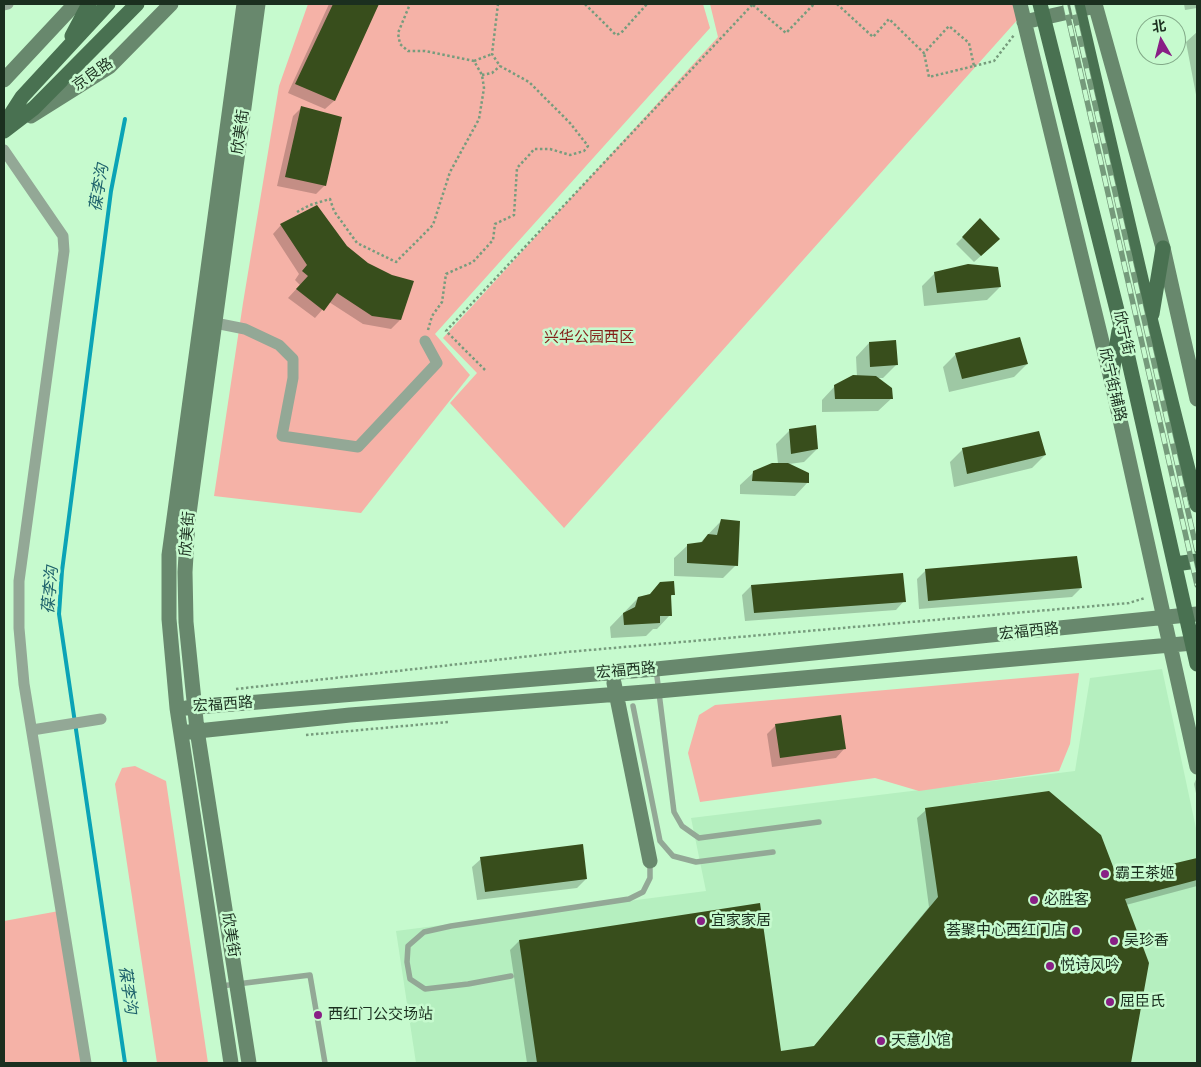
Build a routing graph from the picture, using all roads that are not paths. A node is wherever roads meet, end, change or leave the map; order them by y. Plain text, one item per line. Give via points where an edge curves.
1 (8, 4) edge
2 (76, 4) edge
3 (89, 4) edge
4 (108, 4) edge
5 (137, 4) edge
6 (171, 4) edge
7 (244, 4) edge
8 (258, 4) edge
9 (1020, 4) edge
10 (1096, 4) edge
11 (4, 5) edge
12 (1078, 7) edge
13 (1042, 11) edge
14 (1024, 22) junction
15 (62, 54) junction
16 (4, 80) edge
17 (4, 125) edge
18 (4, 132) edge
19 (4, 150) edge
20 (1163, 248) junction
21 (1120, 322) junction
22 (1151, 322) junction
23 (215, 324) junction
24 (425, 341) road end
25 (1111, 379) junction
26 (1197, 399) edge
27 (1197, 505) edge
28 (1197, 561) edge
29 (1175, 564) junction
30 (1192, 615) edge
31 (1165, 619) junction
32 (1195, 643) edge
33 (1171, 644) junction
34 (1197, 664) edge
35 (656, 668) junction
36 (612, 672) junction
37 (658, 691) junction
38 (616, 694) junction
39 (633, 706) dead end
40 (177, 708) junction
41 (194, 708) junction
42 (100, 719) dead end
43 (36, 729) junction
44 (197, 730) junction
45 (181, 733) junction
46 (1197, 767) edge
47 (819, 822) dead end
48 (773, 852) dead end
49 (650, 861) joint
50 (511, 976) dead end
51 (237, 984) junction
52 (219, 987) junction
53 (86, 1063) edge
54 (232, 1063) edge
55 (249, 1063) edge
56 (325, 1063) edge

1 - 11 street
2 - 16 street
3 - 15 main road
4 - 15 main road
5 - 18 main road, 京良路 via 34,108
6 - 18 street, 京良路 via 109,67
7 - 40 street, 欣美街 via 169,555 169,620
8 - 23 street, 欣美街
9 - 14 street, 欣宁街辅路
10 - 12 street
10 - 20 street
12 - 13 street
12 - 22 main road, 欣宁街
13 - 14 street
13 - 21 main road, 欣宁街
14 - 25 street, 欣宁街辅路
15 - 17 main road via 22,96
19 - 43 street via 63,236 64,251 19,581 19,628
20 - 22 main road
20 - 26 street
21 - 25 main road
21 - 29 main road, 欣宁街
22 - 27 main road, 欣宁街
23 - 24 street via 245,329 279,345 293,359 293,378 282,436 358,447 437,364
23 - 41 street, 欣美街 via 188,521 185,572
25 - 31 street, 欣宁街辅路
28 - 29 main road
29 - 30 main road, 欣宁街
30 - 31 street, 宏福西路
30 - 32 main road, 欣宁街
31 - 33 street, 欣宁街辅路
31 - 35 street, 宏福西路
32 - 33 street, 宏福西路
32 - 34 main road, 欣宁街
33 - 37 street, 宏福西路
33 - 46 street, 欣宁街辅路
35 - 36 street, 宏福西路
35 - 37 lane
36 - 38 street
36 - 41 street, 宏福西路
37 - 38 street, 宏福西路
37 - 47 lane via 674,812 682,826 699,838
38 - 44 street, 宏福西路
38 - 49 street
39 - 48 lane via 660,841 673,856 696,862
40 - 41 street, 宏福西路
40 - 45 street, 欣美街
41 - 44 street, 欣美街
42 - 43 street
43 - 53 street
44 - 45 street, 宏福西路
44 - 51 street, 欣美街
45 - 52 street, 欣美街
49 - 50 lane via 650,878 643,892 629,899 451,926 424,932 408,946 410,978 425,989
51 - 52 lane
51 - 55 street, 欣美街
51 - 56 lane via 310,975
52 - 54 street, 欣美街

